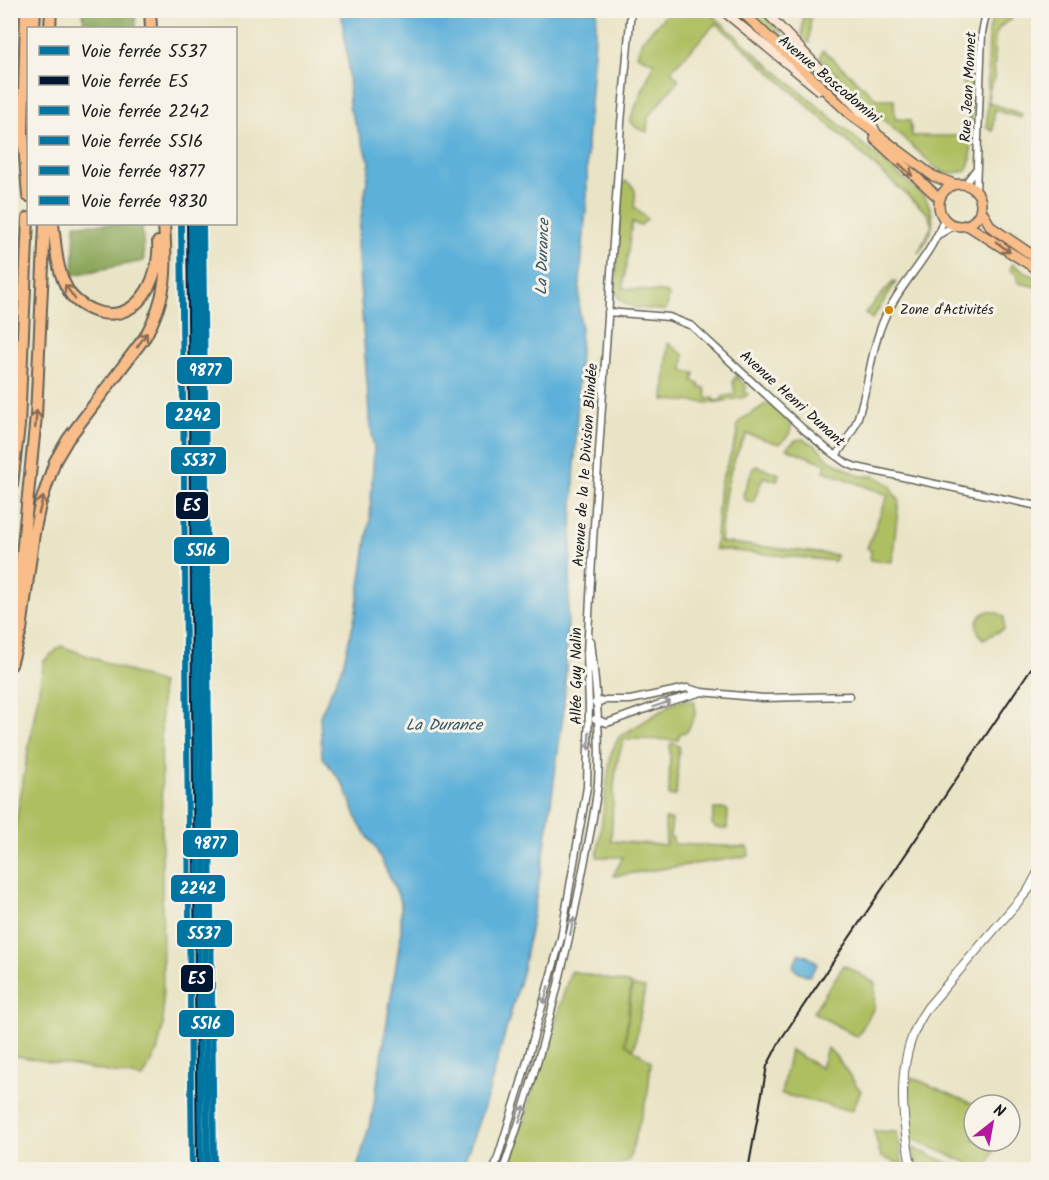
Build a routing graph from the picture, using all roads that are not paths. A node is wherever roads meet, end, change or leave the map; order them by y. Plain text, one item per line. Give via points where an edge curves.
1 (26, 10) edge
2 (35, 10) edge
3 (51, 10) edge
4 (143, 10) edge
5 (150, 10) edge
6 (631, 10) edge
7 (722, 10) edge
8 (740, 10) edge
9 (764, 10) edge
10 (992, 10) edge
11 (34, 27) edge
12 (50, 27) edge
13 (145, 27) edge
14 (151, 27) edge
15 (850, 114) junction
16 (877, 134) junction
17 (978, 168) junction
18 (27, 183) edge
19 (960, 184) junction
20 (976, 191) junction
21 (940, 200) junction
22 (981, 210) junction
23 (944, 218) junction
24 (28, 225) edge
25 (45, 225) edge
26 (53, 225) edge
27 (157, 225) edge
28 (164, 225) edge
29 (955, 225) junction
30 (967, 225) junction
31 (939, 235) junction
32 (1038, 259) edge
33 (1038, 270) edge
34 (608, 312) junction
35 (836, 456) junction
36 (10, 501) edge
37 (1038, 506) edge
38 (589, 620) junction
39 (10, 665) edge
40 (595, 688) junction
41 (702, 692) junction
42 (850, 696) dead end
43 (606, 700) junction
44 (596, 702) junction
45 (589, 710) junction
46 (597, 720) junction
47 (607, 723) junction
48 (598, 739) junction
49 (1038, 872) edge
50 (494, 1170) edge
51 (503, 1170) edge
52 (912, 1170) edge

1 - 18 highway via 23,133
2 - 11 highway
3 - 12 highway
4 - 13 highway
5 - 14 highway
6 - 34 street, Avenue de la 1e Division Blindée
7 - 15 main road, Avenue Boscodomini
8 - 15 main road
9 - 16 main road, Avenue Boscodomini via 872,124
10 - 17 street, Rue Jean Monnet via 985,18 982,33
15 - 16 main road
15 -> 21 main road, Avenue Boscodomini
16 - 19 main road, Avenue Boscodomini via 933,176
17 - 19 street
17 - 20 street, Rue Jean Monnet
19 - 20 main road
19 - 21 main road via 943,193
20 - 22 main road
21 - 23 main road
22 - 30 main road
22 - 32 main road via 992,227
23 - 29 main road
23 - 31 street
24 - 36 highway via 19,426
39 -> 25 highway via 36,416
27 -> 26 highway via 159,248 154,277 140,300 117,314 100,313 81,305 69,293 59,272
39 -> 28 highway via 21,630 34,533 49,478 68,439 154,320 165,276
29 - 30 main road
29 - 31 street
30 -> 33 main road
31 - 35 street via 885,319 857,422
34 - 35 street, Avenue Henri Dunant via 669,317 692,326
34 - 38 street, Avenue de la 1e Division Blindée
35 - 37 street, Avenue Henri Dunant via 856,467
38 - 40 street, Allée Guy Nalin
38 - 45 street, Allée Guy Nalin
40 - 43 street
40 - 44 street, Allée Guy Nalin
41 - 42 street via 763,698
41 - 43 street via 687,688 617,702
47 -> 41 street
43 - 44 street
44 - 45 street
44 - 46 street, Allée Guy Nalin
45 - 46 street
45 -> 50 street, Allée Guy Nalin via 587,787 561,938
46 - 47 street
46 - 48 street, Allée Guy Nalin
47 - 48 street
51 -> 48 street, Allée Guy Nalin via 559,986 573,924 595,804
49 - 52 street via 1029,889 928,1007 911,1037 902,1111

